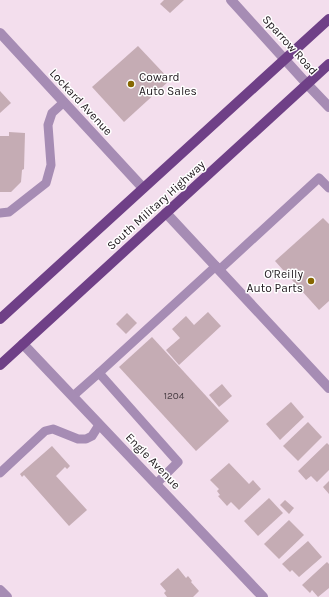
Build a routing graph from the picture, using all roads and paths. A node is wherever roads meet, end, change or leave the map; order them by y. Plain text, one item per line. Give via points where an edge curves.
1 (231, 0) edge
2 (329, 19) edge
3 (0, 33) edge
4 (285, 59) junction
5 (329, 64) edge
6 (307, 84) junction
7 (64, 102) junction
8 (329, 107) edge
9 (143, 188) junction
10 (329, 188) edge
11 (166, 213) junction
12 (0, 214) edge
13 (217, 268) junction
14 (0, 319) edge
15 (23, 344) junction
16 (0, 365) edge
17 (99, 373) junction
18 (329, 388) edge
19 (73, 396) junction
20 (99, 425) junction
21 (0, 472) edge
22 (156, 484) junction
23 (0, 590) edge
24 (7, 597) edge
25 (263, 597) edge

1 - 4 street, Sparrow Road
2 - 4 main road, South Military Highway
3 - 7 street, Lockard Avenue
4 - 6 street, Sparrow Road
4 - 9 main road, South Military Highway
5 - 6 main road, South Military Highway
6 - 8 street, Sparrow Road
6 - 11 main road, South Military Highway
7 - 9 street, Lockard Avenue
7 - 12 lane via 52,113 48,125 51,165 46,183 9,212
9 - 14 main road, South Military Highway
10 - 13 lane via 320,178
11 - 13 street
11 - 15 main road, South Military Highway
13 - 17 lane
13 - 18 street
15 - 16 main road, South Military Highway
15 - 19 street, Engle Avenue
17 - 19 lane
17 - 22 lane via 178,462
19 - 20 street, Engle Avenue
20 - 21 lane via 92,436 86,439 78,439 53,429 45,431
20 - 22 street, Engle Avenue
22 - 25 street, Engle Avenue
23 - 24 street

